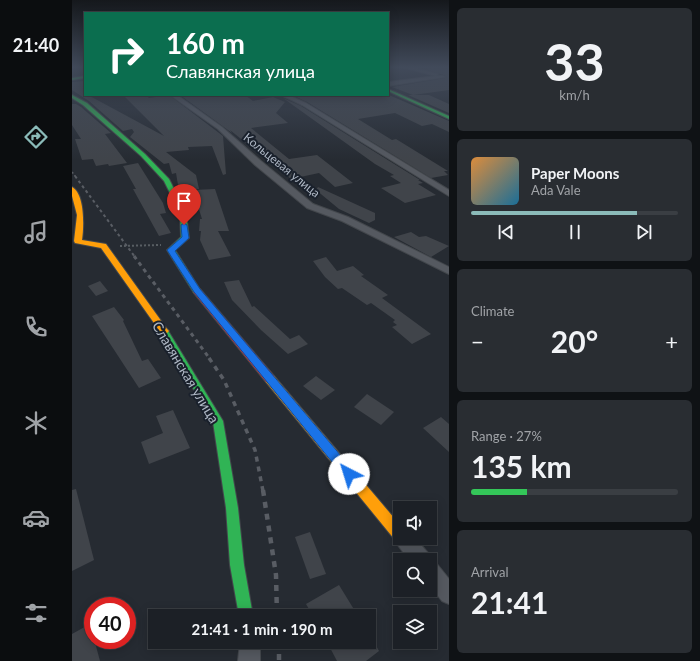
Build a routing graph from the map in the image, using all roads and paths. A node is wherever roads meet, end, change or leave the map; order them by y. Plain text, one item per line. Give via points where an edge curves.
1 (77, 98) edge
2 (177, 98) edge
3 (290, 98) edge
4 (405, 98) edge
5 (449, 118) edge
6 (72, 189) edge
7 (449, 194) edge
8 (75, 241) edge
9 (177, 245) junction
10 (103, 246) junction
11 (449, 271) edge
12 (393, 527) edge
13 (409, 545) edge
14 (415, 553) edge
15 (437, 579) edge
16 (449, 594) edge
17 (245, 609) edge
18 (250, 649) edge
19 (249, 661) edge

1 - 9 street via 143,155 167,180 183,213 185,238
2 - 11 street, Кольцевая улица via 220,128 310,206 345,219
3 - 7 street
4 - 5 street
6 - 8 street via 78,199 81,230
8 - 10 street
9 - 10 path
9 - 12 street via 171,250 197,291
10 - 17 street, Славянская улица via 171,341 218,421
13 - 14 street
15 - 16 street
18 - 19 street

